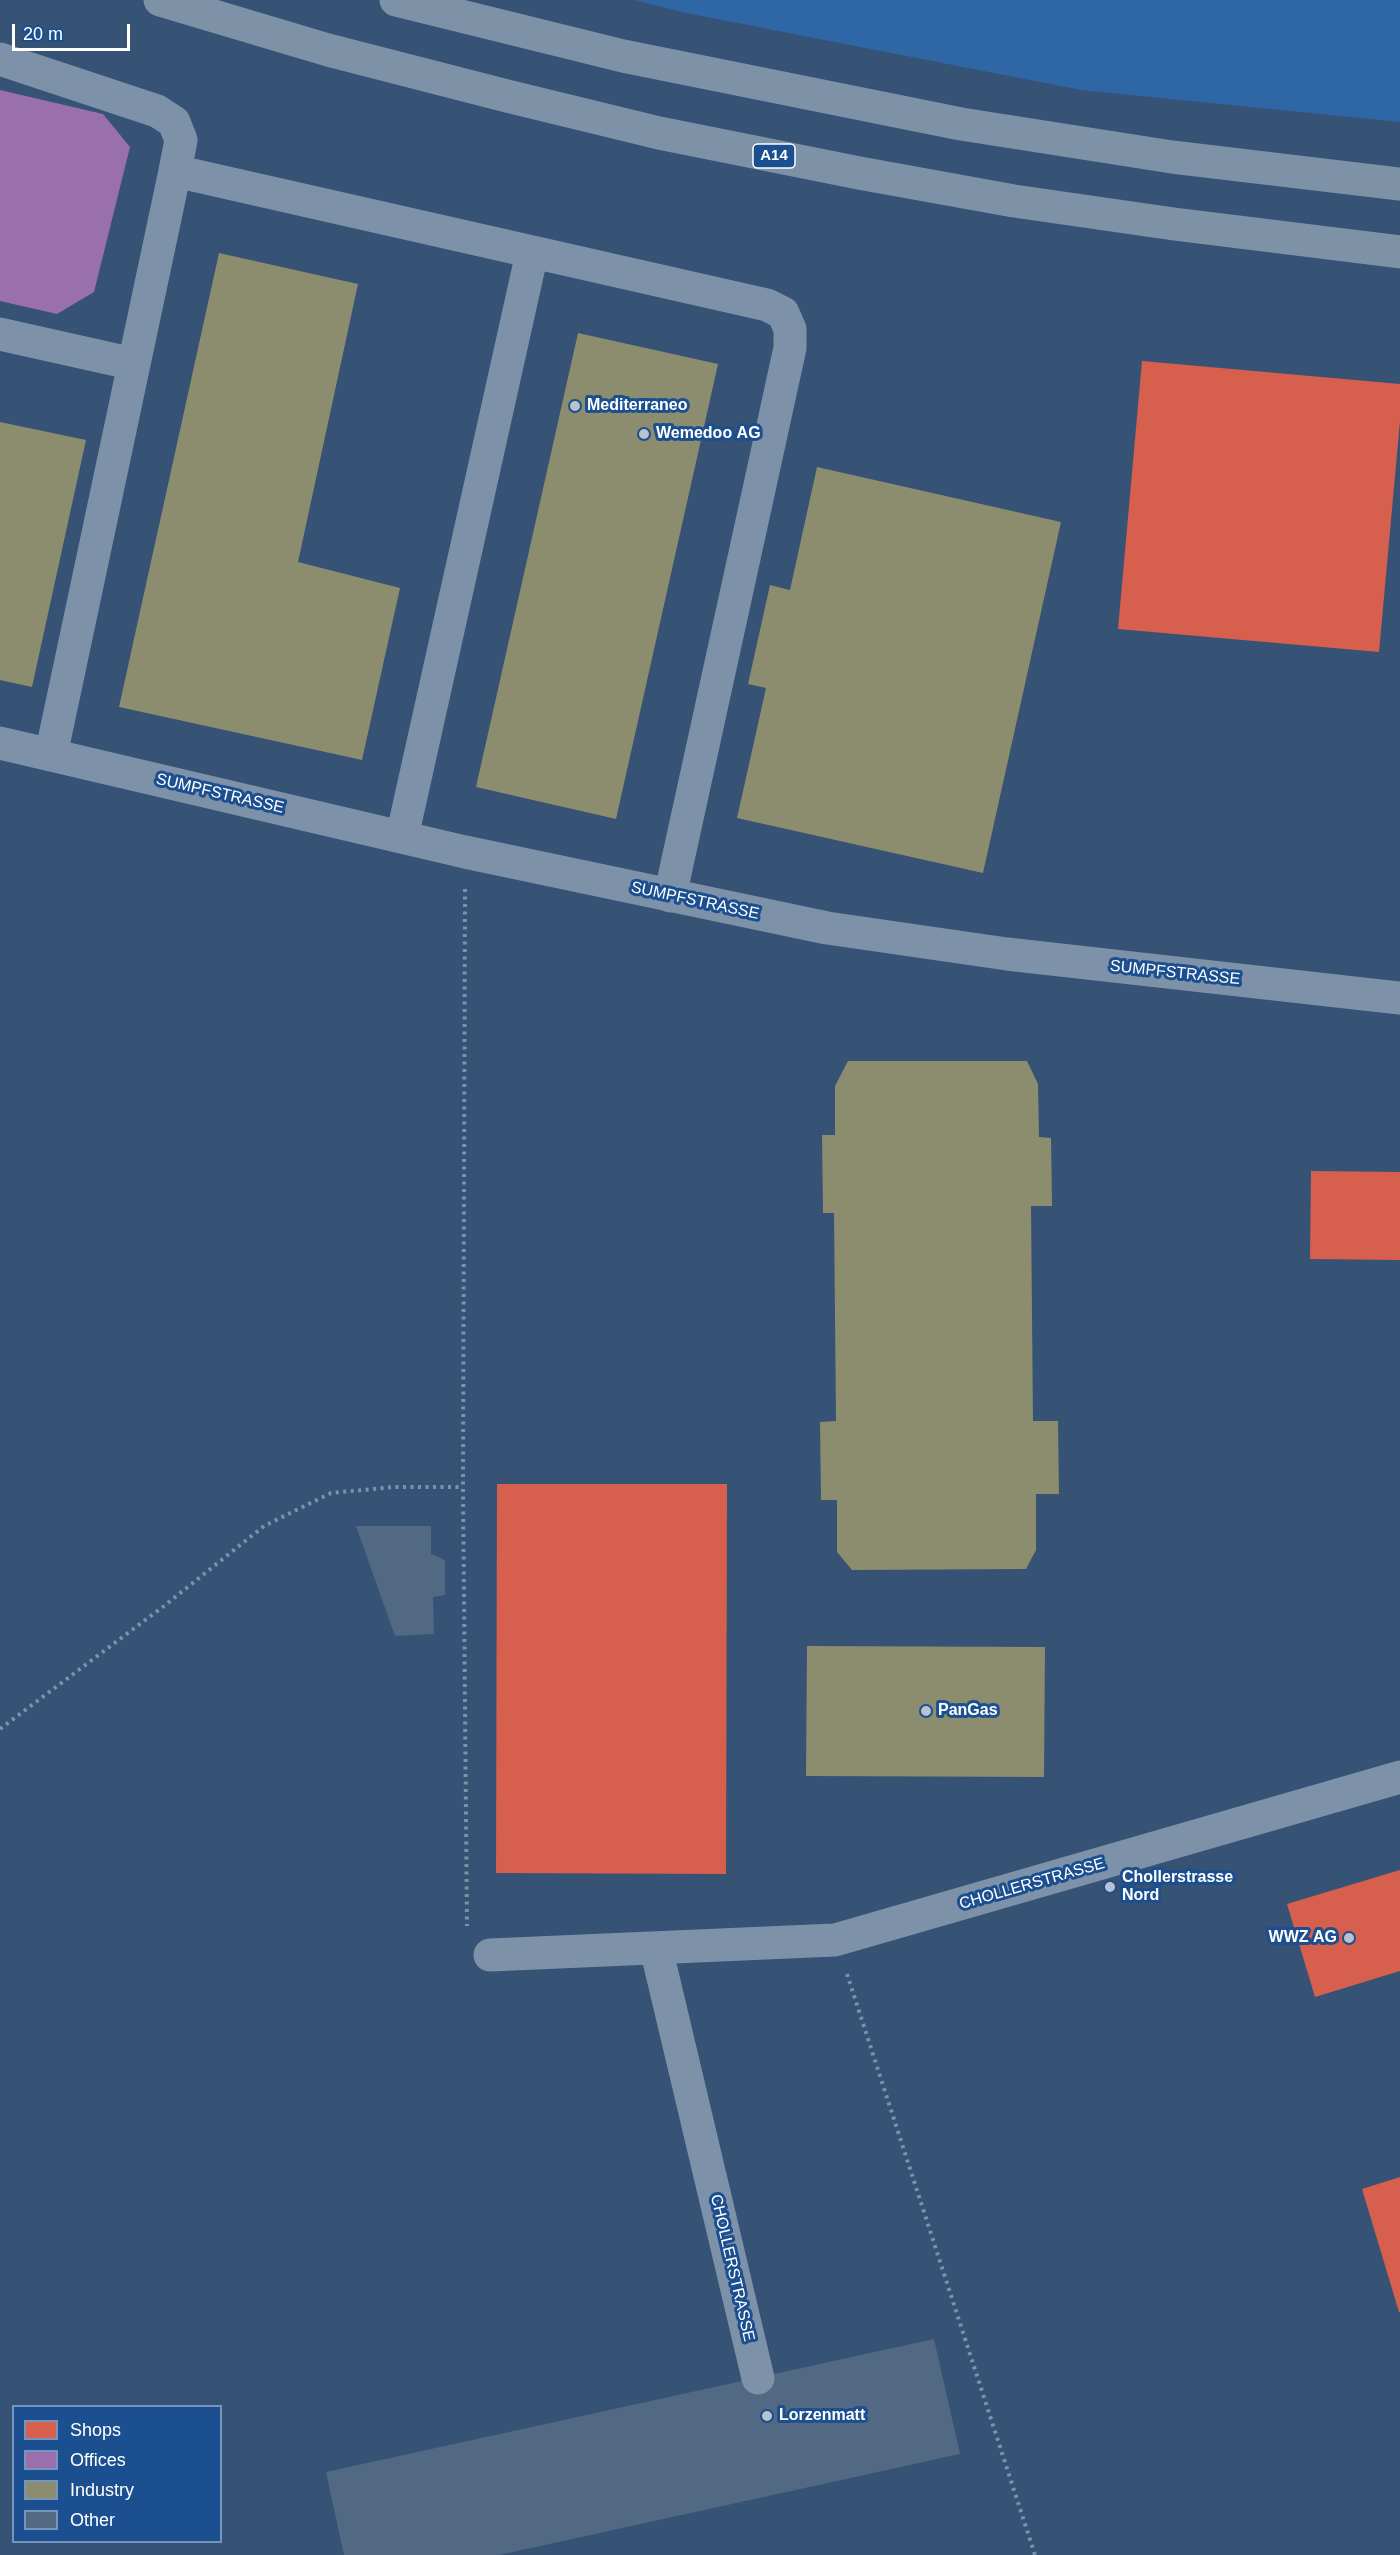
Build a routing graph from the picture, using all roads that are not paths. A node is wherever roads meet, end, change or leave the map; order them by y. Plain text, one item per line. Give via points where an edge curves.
1 (160, 0) edge
2 (396, 0) edge
3 (0, 59) edge
4 (175, 171) junction
5 (1400, 184) edge
6 (1400, 252) edge
7 (532, 253) junction
8 (0, 334) edge
9 (134, 364) junction
10 (0, 742) edge
11 (51, 755) junction
12 (402, 837) junction
13 (670, 896) junction
14 (1400, 998) edge
15 (1400, 1777) edge
16 (656, 1948) junction
17 (490, 1955) road end
18 (758, 2378) dead end

1 - 6 highway, A14 via 328,50 659,133 1014,201
2 - 5 highway via 623,56 962,124 1172,157
3 - 4 street via 157,111 174,122 181,140
4 - 7 street
4 - 9 street
7 - 12 street
7 - 13 street via 767,306 783,313 790,329 790,348 764,476
8 - 9 street
9 - 11 street
10 - 11 street, SUMPFSTRASSE
11 - 12 street, SUMPFSTRASSE
12 - 13 street, SUMPFSTRASSE
13 - 14 street, SUMPFSTRASSE via 828,928 982,951
15 - 16 street, CHOLLERSTRASSE via 835,1940
16 - 17 street, CHOLLERSTRASSE
16 - 18 street, CHOLLERSTRASSE

